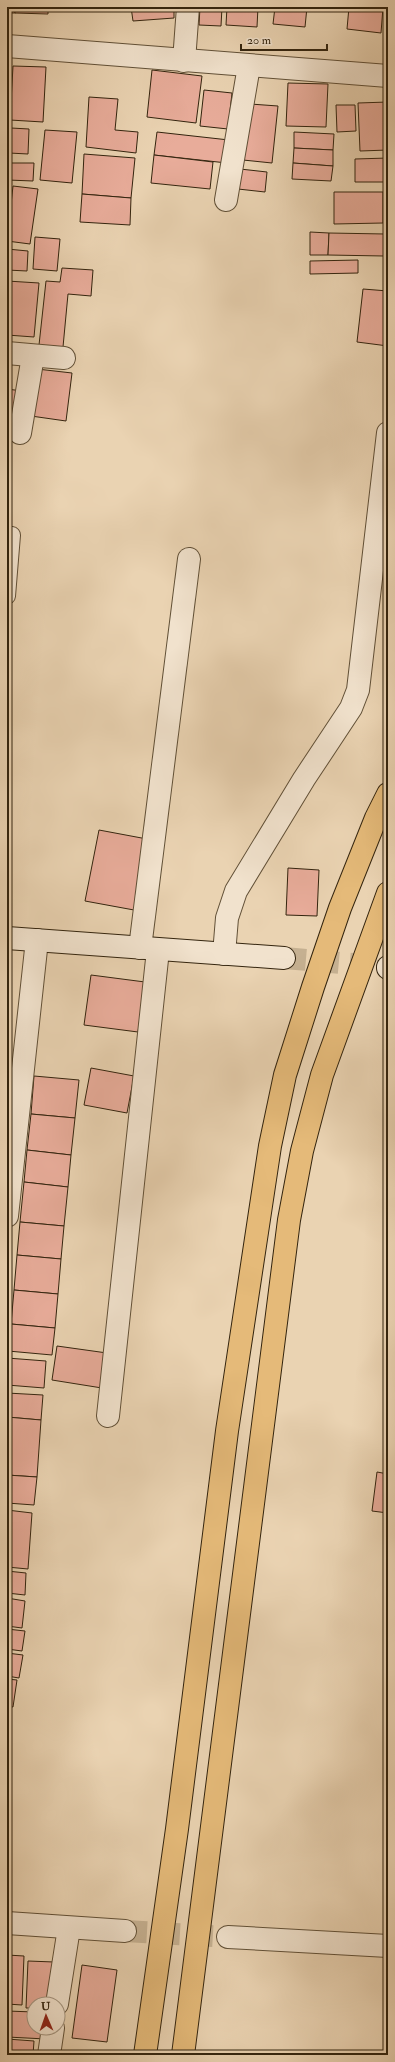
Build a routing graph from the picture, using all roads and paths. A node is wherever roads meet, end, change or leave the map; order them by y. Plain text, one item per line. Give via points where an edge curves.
1 (188, 7) edge
2 (7, 46) edge
3 (184, 61) junction
4 (248, 66) junction
5 (388, 76) edge
6 (226, 200) dead end
7 (7, 353) edge
8 (33, 356) junction
9 (64, 358) dead end
10 (20, 433) dead end
11 (387, 443) edge
12 (12, 535) dead end
13 (188, 559) dead end
14 (7, 596) edge
15 (388, 794) edge
16 (388, 893) edge
17 (7, 938) edge
18 (37, 940) junction
19 (149, 949) junction
20 (224, 954) junction
21 (284, 958) tunnel mouth
22 (7, 1216) edge
23 (108, 1416) dead end
24 (7, 1923) edge
25 (69, 1928) junction
26 (125, 1931) tunnel mouth
27 (228, 1937) tunnel mouth
28 (388, 1946) edge
29 (58, 1996) edge
30 (52, 2036) edge
31 (49, 2055) edge
32 (145, 2055) edge
33 (183, 2055) edge

1 - 3 street
2 - 3 street
3 - 4 street
4 - 5 street
4 - 6 street
7 - 8 street
8 - 9 street
8 - 10 street
11 - 20 street via 358,690 352,708 304,779 236,891 227,918
12 - 14 lane
13 - 19 street
15 - 32 highway via 343,901 313,987 285,1075 270,1146 227,1431 177,1829
16 - 33 highway via 322,1075 302,1151 289,1220
17 - 18 street
18 - 19 street
18 - 22 street
19 - 20 street
19 - 23 street
20 - 21 street
24 - 25 street
25 - 26 street
25 - 29 street
27 - 28 street
30 - 31 street

